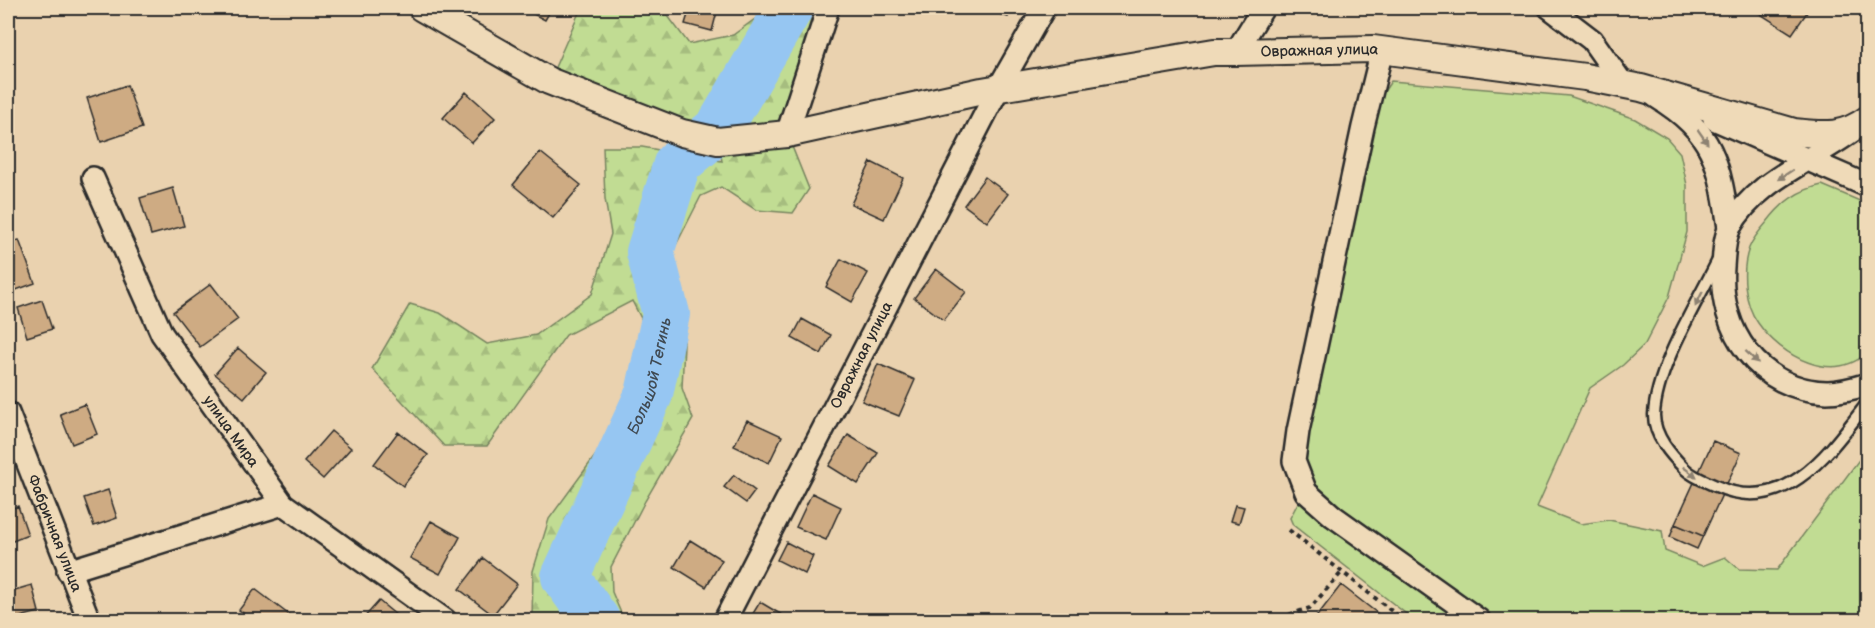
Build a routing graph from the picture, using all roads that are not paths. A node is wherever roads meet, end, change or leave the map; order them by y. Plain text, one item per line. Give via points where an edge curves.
1 (422, 8) edge
2 (828, 8) edge
3 (1044, 8) edge
4 (1263, 8) edge
5 (1550, 8) edge
6 (1382, 50) junction
7 (1236, 52) junction
8 (1632, 86) junction
9 (998, 89) junction
10 (1859, 125) edge
11 (786, 134) junction
12 (1810, 160) junction
13 (93, 178) dead end
14 (1868, 186) edge
15 (1727, 237) junction
16 (1868, 384) edge
17 (1868, 402) edge
18 (8, 413) edge
19 (284, 504) junction
20 (68, 571) junction
21 (89, 621) edge
22 (445, 621) edge
23 (725, 621) edge
24 (1479, 621) edge

1 - 11 street, Овражная улица via 549,81 682,133 718,141
2 - 11 street
3 - 9 street, Овражная улица
4 - 7 street
5 - 8 street via 1592,40
6 - 7 street, Овражная улица
6 - 8 street, Овражная улица
6 - 24 street via 1294,461 1306,492 1333,516
7 - 9 street, Овражная улица via 1214,52
8 - 10 street, Овражная улица via 1794,132 1819,134
8 - 12 street
8 -> 15 street via 1671,106 1703,136 1720,174
9 - 11 street, Овражная улица
9 - 23 street, Овражная улица
10 - 12 street
12 - 14 street
12 -> 15 street via 1760,191 1743,207
13 - 19 street, улица Мира via 162,334
15 -> 16 street via 1721,288 1732,329 1742,348 1781,380 1804,388 1827,392
15 -> 17 lane via 1665,368 1654,417 1666,450 1689,474 1734,494 1774,491 1805,476 1832,449
18 - 20 street, Фабричная улица
19 - 20 street
19 - 22 street, улица Мира
20 - 21 street, Фабричная улица

